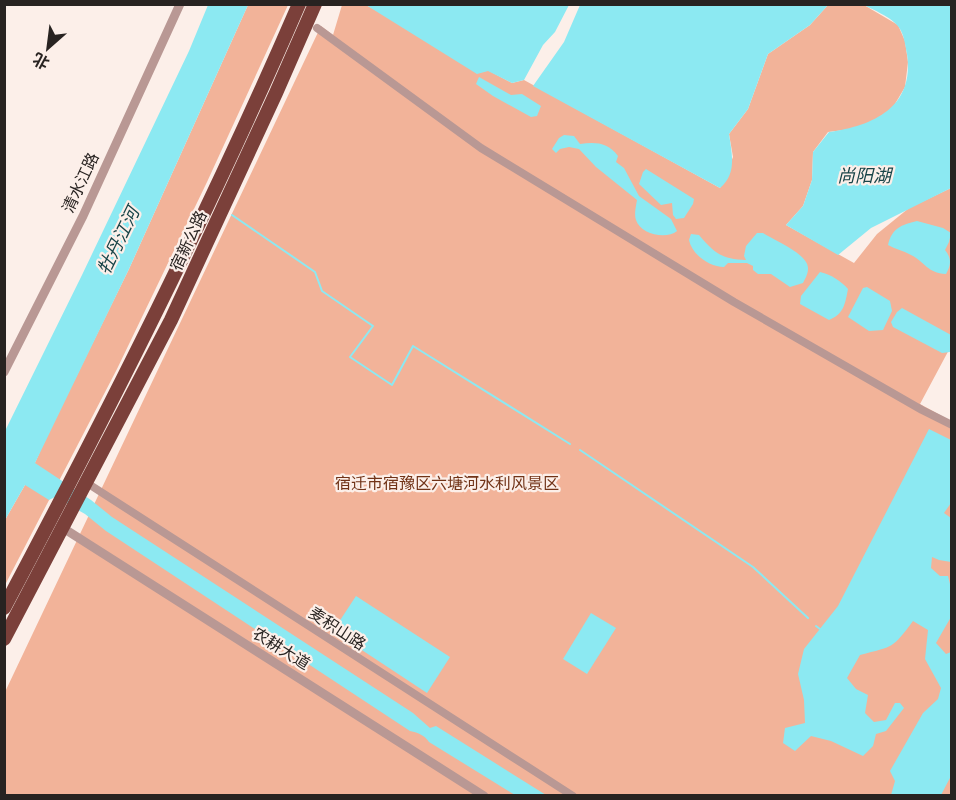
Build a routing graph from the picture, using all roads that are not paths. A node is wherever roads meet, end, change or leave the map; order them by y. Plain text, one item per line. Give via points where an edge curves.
1 (180, 4) edge
2 (299, 4) edge
3 (315, 4) edge
4 (316, 28) dead end
5 (4, 372) edge
6 (951, 425) edge
7 (81, 484) junction
8 (62, 520) junction
9 (4, 608) edge
10 (4, 639) edge
11 (484, 795) edge
12 (573, 795) edge

1 - 5 street, 清水江路 via 88,205
2 - 7 highway, 宿新公路 via 252,114 99,428
3 - 7 highway, 宿新公路 via 171,320
4 - 6 street via 481,148 734,302
7 - 8 highway
7 - 12 street, 麦积山路
8 - 9 highway
8 - 10 highway
8 - 11 street, 农耕大道

